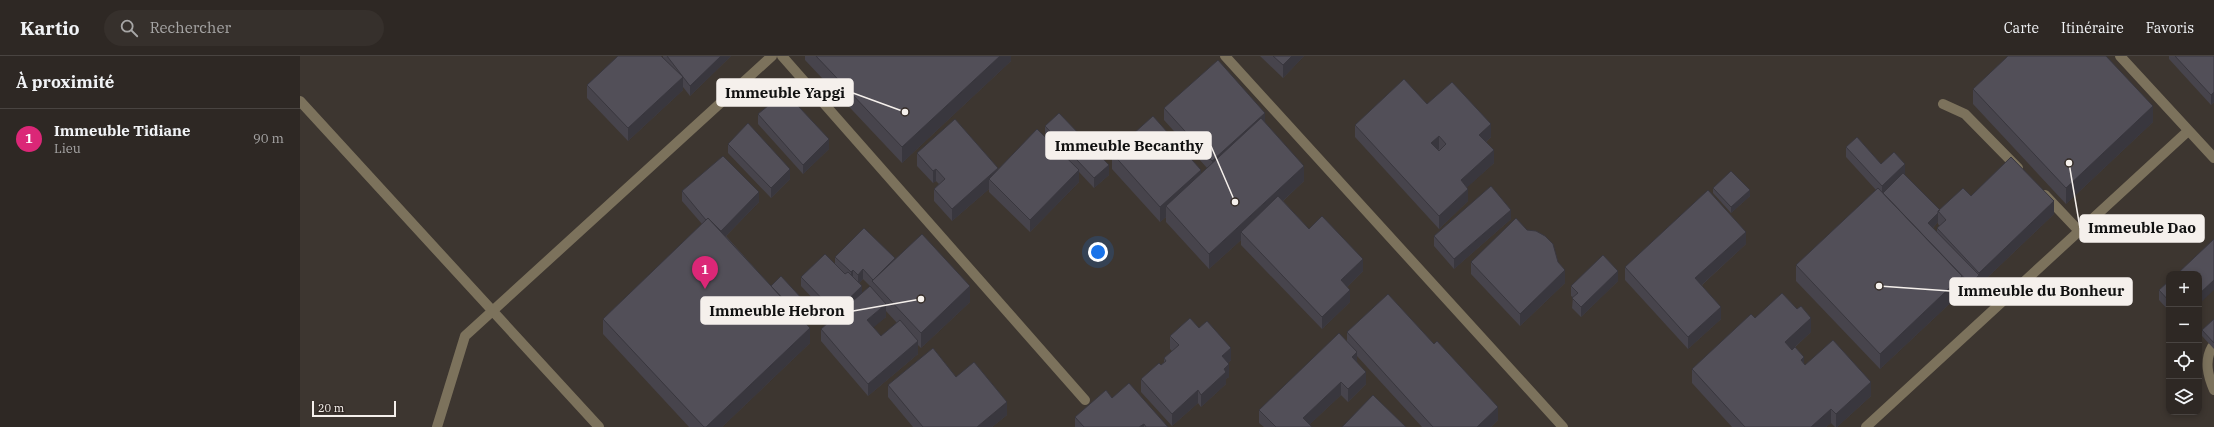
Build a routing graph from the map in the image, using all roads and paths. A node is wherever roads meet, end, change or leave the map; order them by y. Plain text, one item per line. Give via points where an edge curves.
1 (772, 56) edge
2 (782, 56) edge
3 (1226, 56) edge
4 (2120, 56) edge
5 (301, 103) edge
6 (1943, 104) dead end
7 (2188, 131) junction
8 (2214, 158) edge
9 (2025, 175) edge
10 (2036, 186) edge
11 (2079, 231) junction
12 (492, 312) junction
13 (2212, 347) edge
14 (2214, 390) edge
15 (1085, 400) dead end
16 (437, 427) edge
17 (599, 427) edge
18 (1563, 427) edge
19 (1866, 427) edge

1 - 12 street
2 - 15 street
3 - 18 street
4 - 7 street
5 - 12 street
6 - 9 street via 1965,114
7 - 8 street
7 - 11 street
10 - 11 street
11 - 19 street
12 - 16 street via 465,336
12 - 17 street
13 - 14 street via 2207,363

